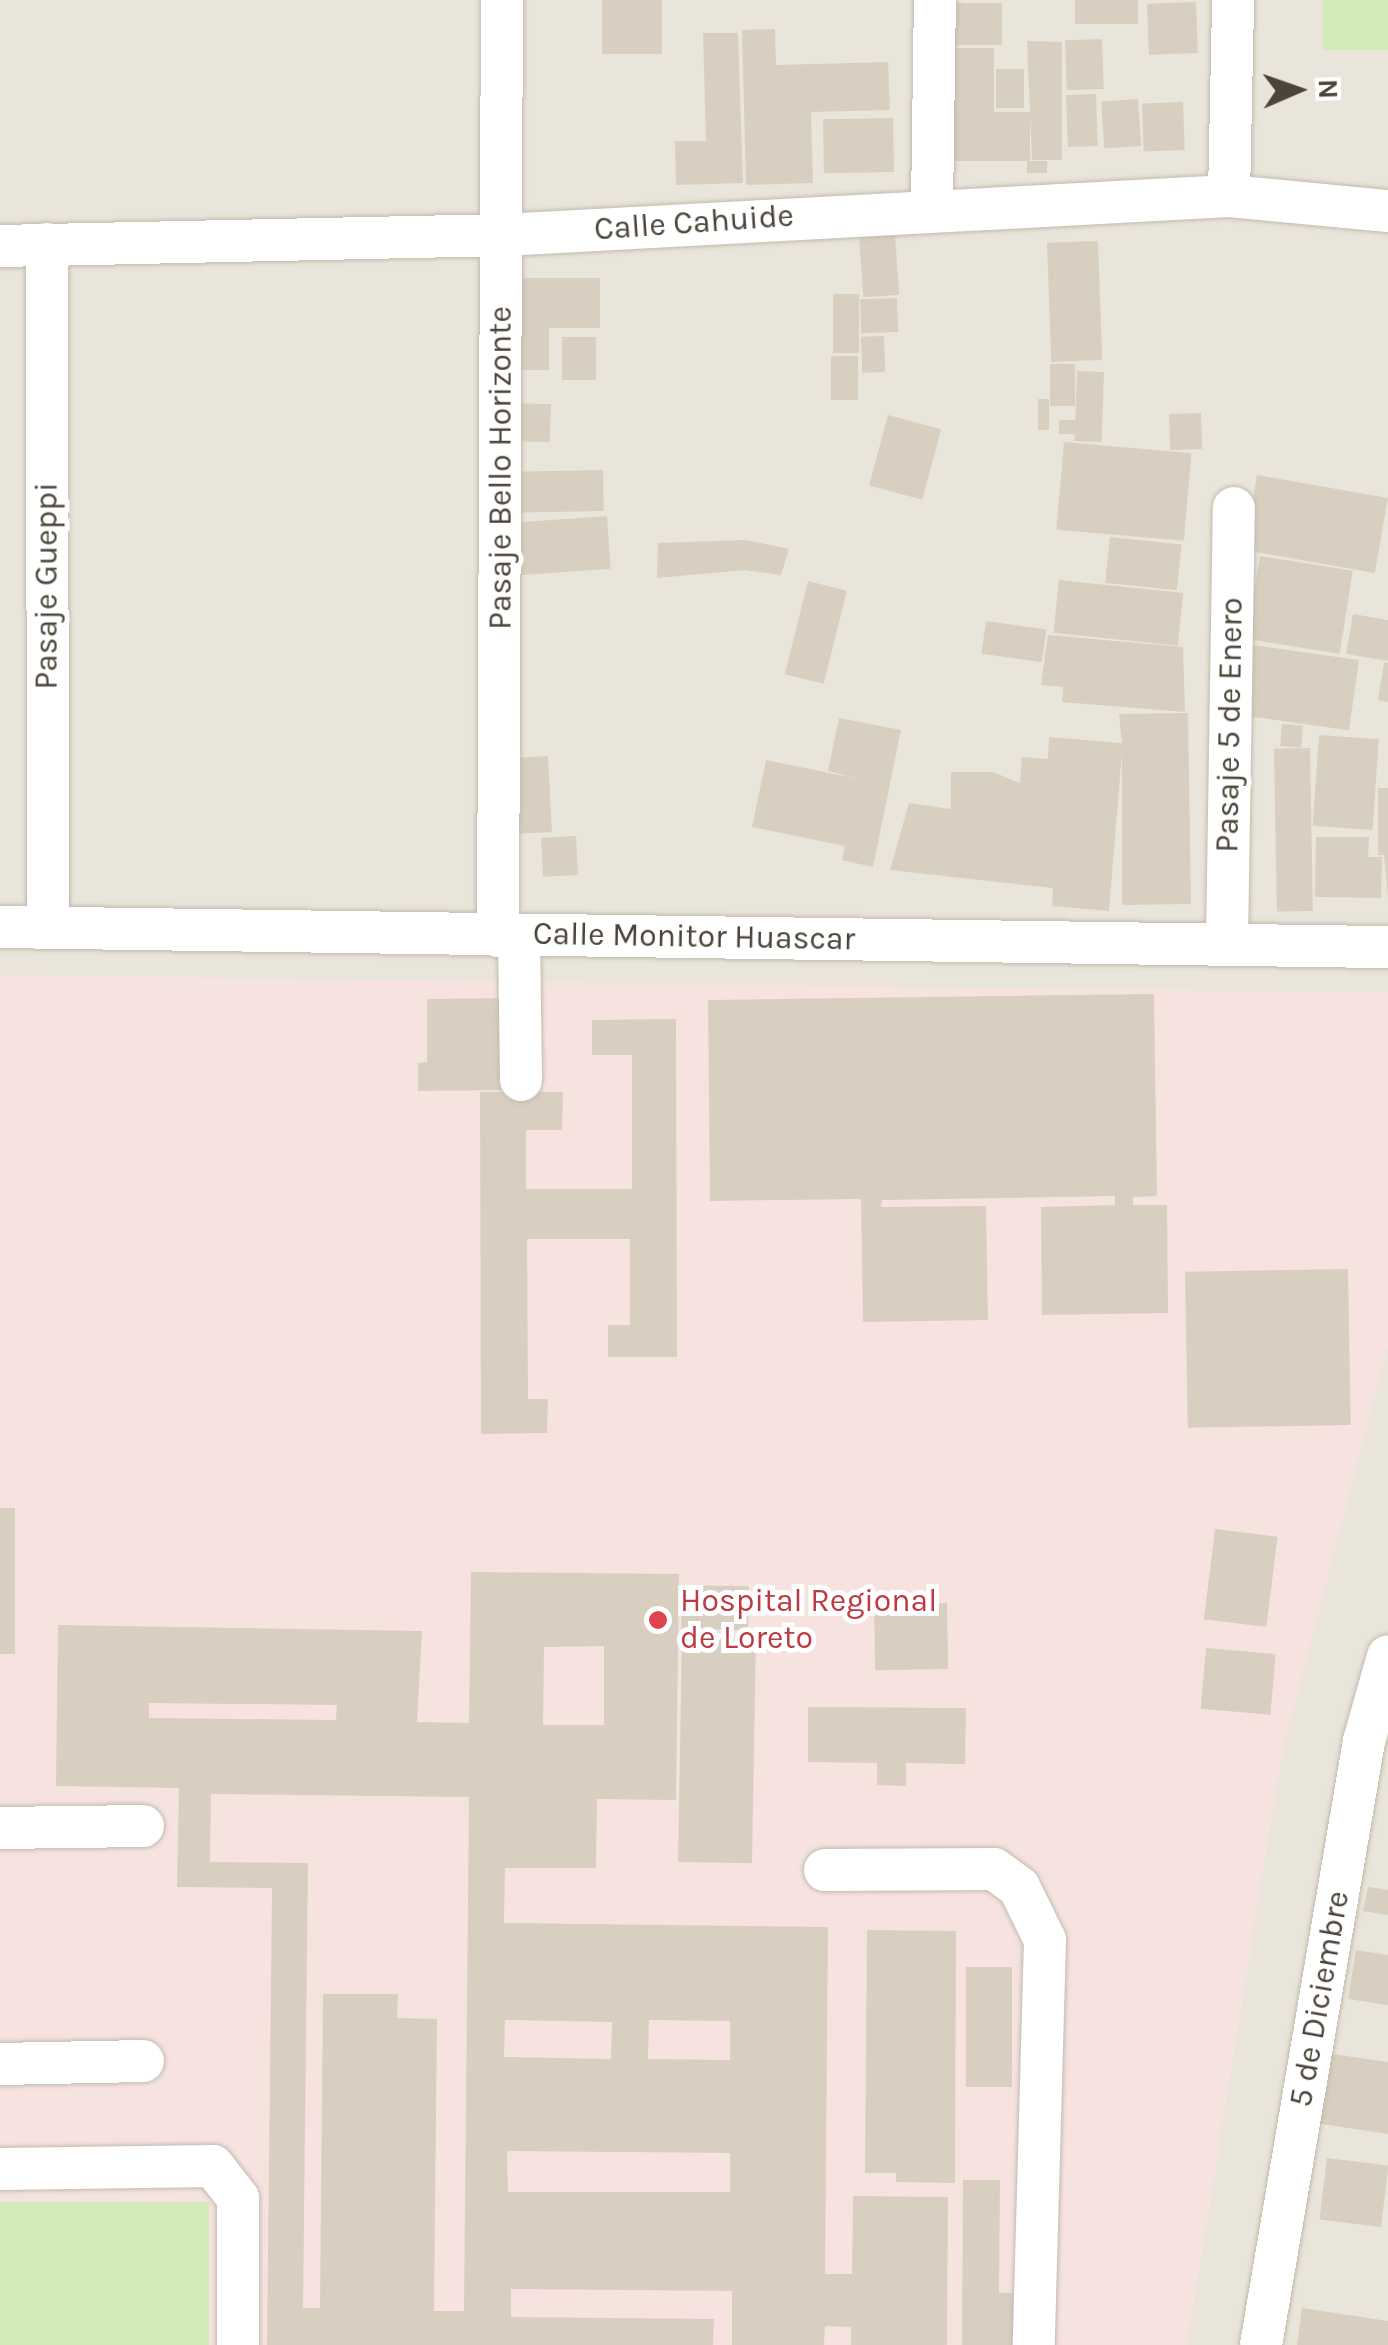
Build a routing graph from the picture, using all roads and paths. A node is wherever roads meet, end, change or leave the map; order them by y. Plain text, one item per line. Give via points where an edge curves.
1 (502, 0) edge
2 (935, 0) edge
3 (1232, 0) edge
4 (1229, 196) junction
5 (932, 208) junction
6 (1388, 211) edge
7 (503, 235) junction
8 (47, 244) junction
9 (0, 246) edge
10 (1234, 508) dead end
11 (0, 927) edge
12 (48, 927) junction
13 (508, 936) junction
14 (1226, 942) junction
15 (1388, 946) edge
16 (521, 1080) dead end
17 (1388, 1656) edge
18 (1376, 1744) edge
19 (143, 1826) dead end
20 (0, 1828) edge
21 (825, 1870) dead end
22 (143, 2061) dead end
23 (0, 2064) edge
24 (0, 2169) edge
25 (238, 2345) edge
26 (1034, 2345) edge
27 (1261, 2345) edge

1 - 7 street, Pasaje Bello Horizonte
2 - 5 street
3 - 4 street
4 - 5 street, Calle Cahuide
4 - 6 street, Calle Cahuide
5 - 7 street, Calle Cahuide
7 - 8 street, Calle Cahuide
7 - 13 street, Pasaje Bello Horizonte
8 - 9 street, Calle Cahuide
8 - 12 street, Pasaje Gueppi
10 - 14 street, Pasaje 5 de Enero
11 - 12 street, Calle Monitor Huascar
12 - 13 street, Calle Monitor Huascar
13 - 14 street, Calle Monitor Huascar
13 - 16 street, Pasaje Bello Horizonte
14 - 15 street, Calle Monitor Huascar
17 - 18 street, 5 de Diciembre
18 - 27 street, 5 de Diciembre
19 - 20 street
21 - 26 street via 994,1870 1019,1887 1045,1940
22 - 23 street
24 - 25 street via 212,2166 238,2198

